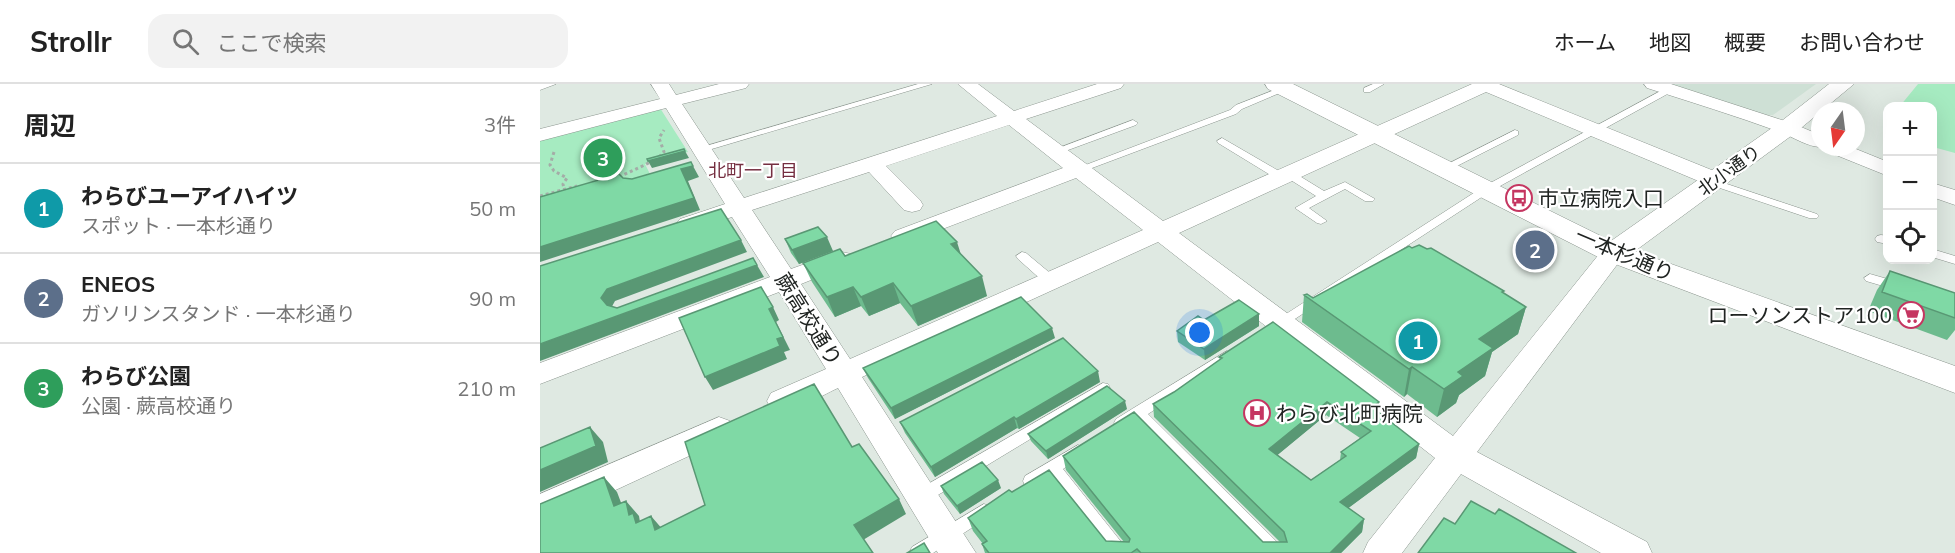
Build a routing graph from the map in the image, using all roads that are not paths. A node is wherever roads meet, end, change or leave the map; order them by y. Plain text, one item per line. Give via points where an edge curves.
1 (552, 84) edge
2 (740, 84) edge
3 (928, 84) edge
4 (967, 84) edge
5 (1115, 84) edge
6 (1380, 84) edge
7 (1843, 84) edge
8 (1485, 85) edge
9 (1281, 86) edge
10 (540, 87) edge
11 (1660, 87) edge
12 (1367, 90) dead end
13 (664, 103) edge
14 (1012, 117) junction
15 (1133, 123) dead end
16 (1787, 128) junction
17 (1593, 130) junction
18 (1515, 133) dead end
19 (1377, 134) junction
20 (1811, 138) edge
21 (546, 141) edge
22 (1221, 141) dead end
23 (1056, 151) junction
24 (1854, 156) edge
25 (699, 159) junction
26 (872, 164) junction
27 (1445, 168) junction
28 (1883, 168) edge
29 (1080, 169) junction
30 (1285, 176) junction
31 (1714, 181) junction
32 (1487, 189) junction
33 (1937, 191) edge
34 (1324, 196) junction
35 (1955, 198) edge
36 (1369, 199) dead end
37 (912, 205) dead end
38 (738, 207) junction
39 (1813, 216) dead end
40 (1321, 221) dead end
41 (672, 229) edge
42 (1161, 231) junction
43 (1613, 253) junction
44 (1937, 255) edge
45 (1022, 256) dead end
46 (1955, 260) edge
47 (1870, 278) dead end
48 (1051, 280) junction
49 (785, 281) junction
50 (1913, 292) edge
51 (1270, 328) junction
52 (1242, 346) edge
53 (843, 373) junction
54 (540, 374) edge
55 (1955, 380) edge
56 (1103, 388) edge
57 (1137, 414) junction
58 (1108, 432) edge
59 (1089, 444) edge
60 (1456, 456) junction
61 (1052, 468) junction
62 (1023, 486) edge
63 (922, 496) junction
64 (994, 505) edge
65 (540, 510) edge
66 (952, 544) edge
67 (918, 553) edge
68 (1121, 553) edge
69 (1276, 553) edge
70 (1381, 553) edge
71 (1634, 553) edge

1 - 10 lane
2 - 13 street
3 - 25 lane
4 - 14 street
5 - 14 street
6 - 12 lane
7 - 16 street, 北小通り
8 - 17 street
8 - 19 street
9 - 19 street, 一本杉通り
9 - 29 lane via 1233,112
11 - 16 street
11 - 17 lane
13 - 21 street
13 - 25 street, 蕨高校通り
14 - 23 street
14 - 26 street
15 - 23 lane
16 - 20 street
16 - 31 street, 北小通り
17 - 31 street
17 - 32 lane
18 - 27 lane
19 - 27 street, 一本杉通り
19 - 30 street
22 - 30 lane
23 - 29 street
24 - 28 street
25 - 38 street, 蕨高校通り
26 - 37 street
26 - 38 street
27 - 32 street, 一本杉通り
29 - 42 street
29 - 49 street
30 - 34 lane
30 - 42 street
31 - 39 lane
31 - 43 street, 北小通り
32 - 43 street, 一本杉通り
32 - 51 lane
33 - 35 street
34 - 36 lane via 1345,185
34 - 40 lane via 1301,207
38 - 41 street
38 - 49 street, 蕨高校通り via 758,259
42 - 48 street
42 - 51 street
43 - 55 street, 一本杉通り
43 - 60 street
44 - 46 lane
45 - 48 lane
47 - 50 lane
48 - 53 street
49 - 53 street, 蕨高校通り
49 - 54 street
51 - 60 street
52 - 57 lane
53 - 63 street, 蕨高校通り via 888,432
53 - 65 street
56 - 63 lane
57 - 58 lane
57 - 69 lane
59 - 61 lane
60 - 70 street
60 - 71 street
61 - 62 lane
61 - 68 lane
63 - 66 street, 蕨高校通り
64 - 66 lane
66 - 67 lane

